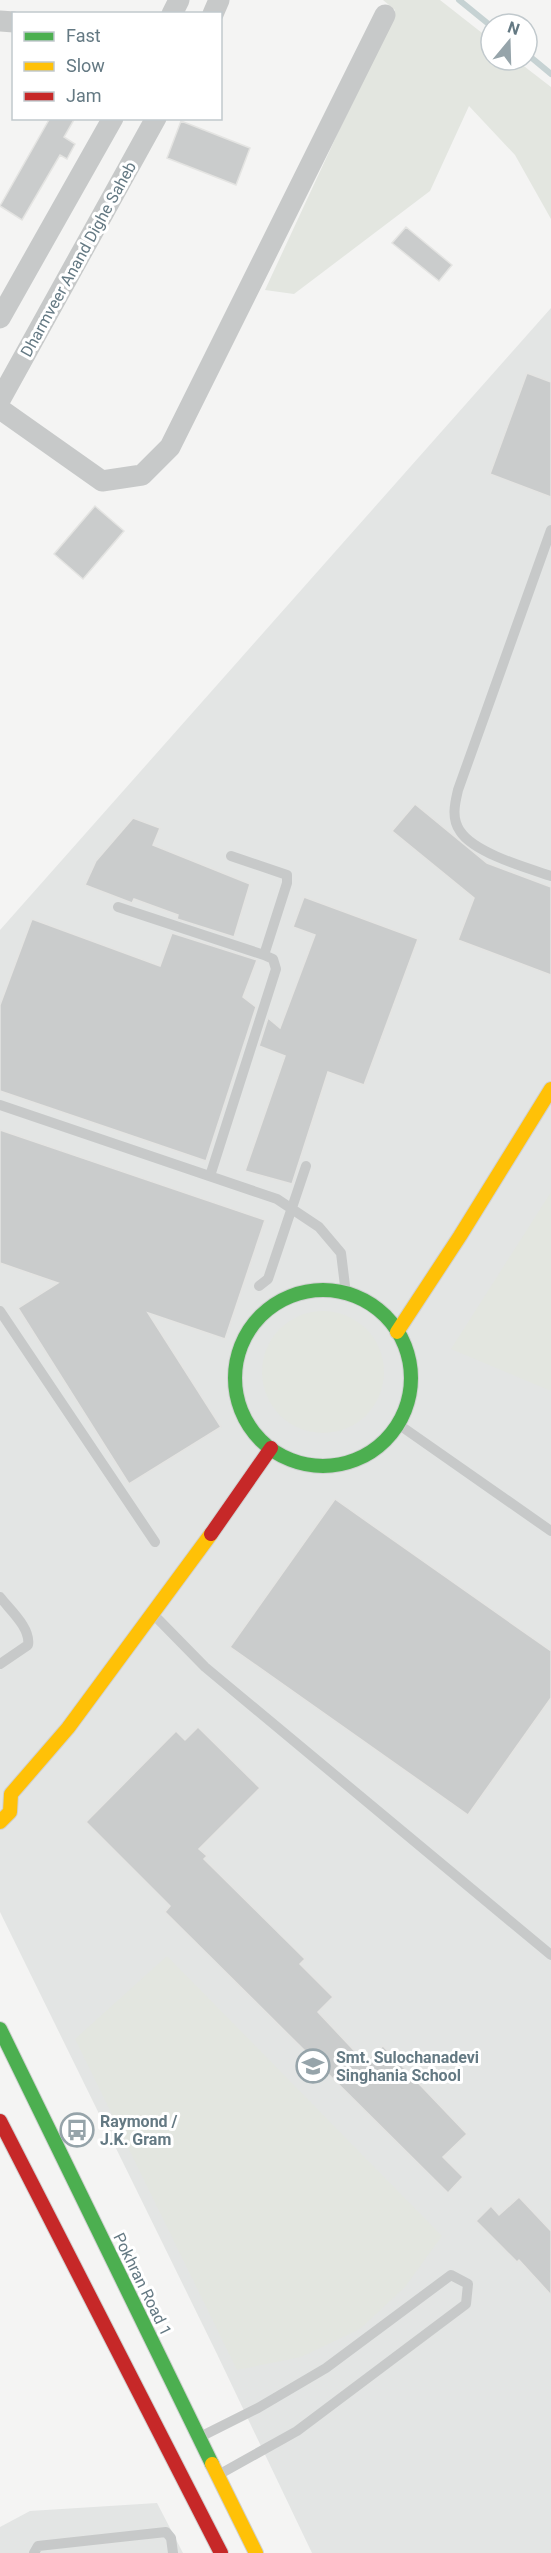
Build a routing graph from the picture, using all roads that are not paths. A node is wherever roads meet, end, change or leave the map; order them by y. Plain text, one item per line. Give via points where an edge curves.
1 (384, 15) dead end
2 (112, 120) edge
3 (155, 120) edge
4 (0, 318) edge
5 (0, 400) edge
6 (0, 409) edge
7 (551, 530) edge
8 (231, 856) dead end
9 (551, 876) edge
10 (118, 907) dead end
11 (264, 955) junction
12 (551, 1089) edge
13 (0, 1105) edge
14 (306, 1166) dead end
15 (210, 1176) junction
16 (292, 1209) junction
17 (259, 1286) dead end
18 (346, 1294) junction
19 (0, 1311) edge
20 (397, 1332) junction
21 (398, 1424) junction
22 (271, 1448) junction
23 (551, 1532) edge
24 (155, 1542) dead end
25 (0, 1597) edge
26 (151, 1612) junction
27 (0, 1664) edge
28 (6, 1794) edge
29 (0, 1822) edge
30 (551, 1955) edge
31 (0, 2029) edge
32 (0, 2122) edge
33 (93, 2218) junction
34 (67, 2230) junction
35 (199, 2437) junction
36 (218, 2475) junction
37 (34, 2553) edge
38 (173, 2553) edge
39 (221, 2553) edge
40 (256, 2553) edge

1 - 6 street via 170,447 142,475 102,481
2 - 4 street
3 - 5 street, Dharmveer Anand Dighe Saheb
7 - 9 lane via 453,810 459,831 481,849
8 - 11 lane via 287,875
10 - 11 lane
11 - 15 lane via 273,959 276,969
12 - 20 street
13 - 15 lane
14 - 16 lane
15 - 16 lane via 277,1199
16 - 17 lane via 268,1279
16 - 18 lane via 319,1227 341,1253
18 - 20 street via 375,1308
18 - 22 street via 314,1291 283,1300 258,1320 244,1340 236,1363 237,1395 248,1425
19 - 24 lane
20 - 21 street via 410,1362 411,1378
21 - 22 street via 377,1448 332,1465 300,1463
21 - 23 lane
22 - 26 street via 180,1579
25 - 27 lane via 30,1639 28,1645
26 - 28 street via 68,1728
26 - 30 lane via 205,1667
28 - 29 street via 10,1812
31 - 33 street, Pokhran Road 1
32 - 34 street
33 - 34 street
33 - 35 street, Pokhran Road 1
34 - 39 street
35 - 36 street, Pokhran Road 1
35 - 36 lane via 326,2368 451,2275 468,2284 466,2304 297,2431
36 - 40 street, Pokhran Road 1
37 - 38 lane via 38,2546 166,2532

